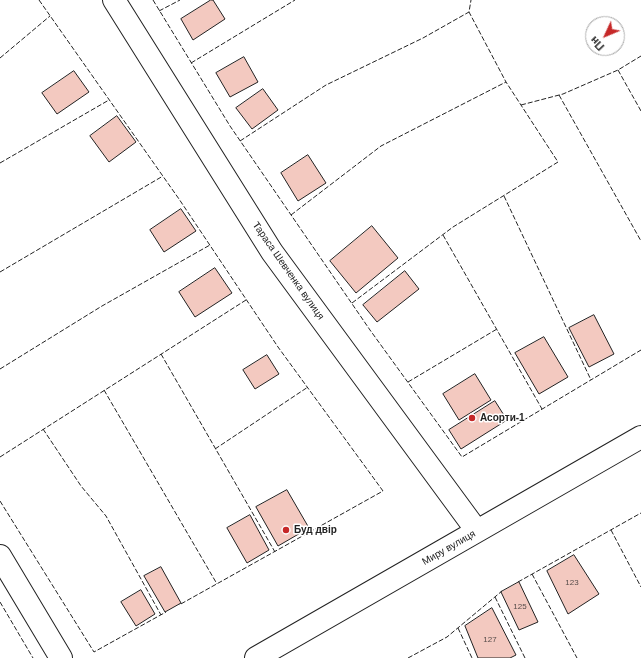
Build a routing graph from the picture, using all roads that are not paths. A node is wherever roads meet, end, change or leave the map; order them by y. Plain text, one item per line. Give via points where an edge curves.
1 (114, 0) edge
2 (641, 437) edge
3 (477, 532) junction
4 (0, 556) edge
5 (61, 658) edge
6 (256, 658) edge

1 - 3 street, Тараса Шевченка вулиця via 272,252
2 - 3 street, Миру вулиця
3 - 6 street, Миру вулиця
4 - 5 street

